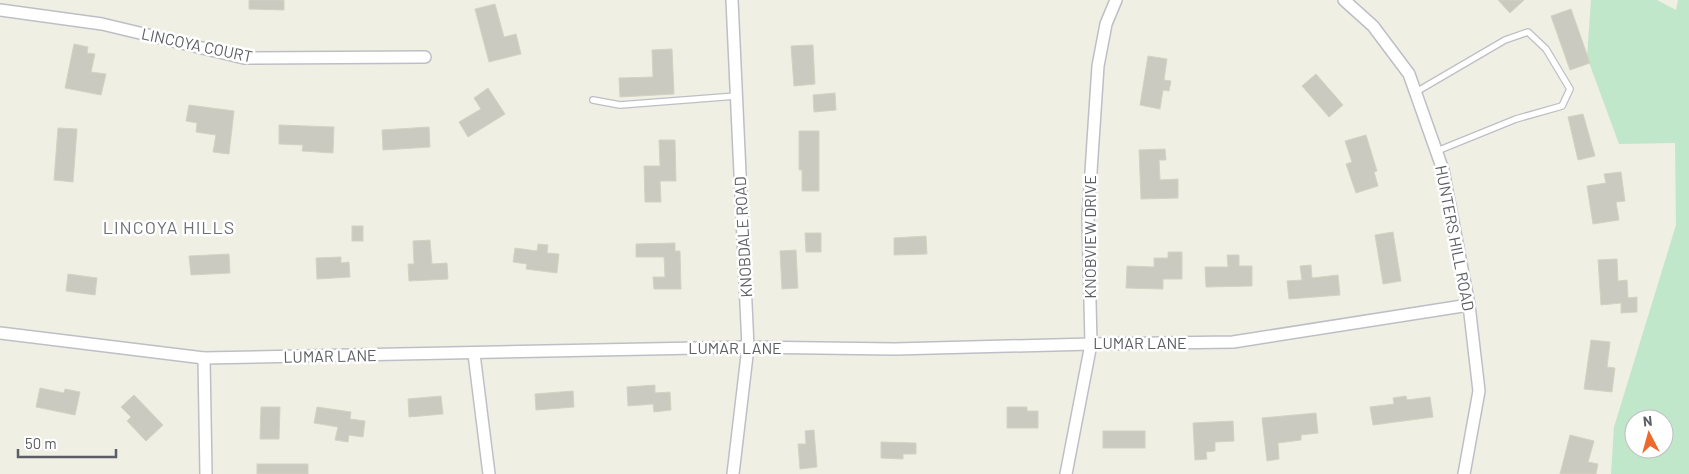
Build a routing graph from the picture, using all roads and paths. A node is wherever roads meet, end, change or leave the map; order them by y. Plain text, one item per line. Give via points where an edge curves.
1 (732, 0) edge
2 (1116, 0) edge
3 (1344, 0) edge
4 (0, 10) edge
5 (425, 57) dead end
6 (1416, 92) junction
7 (736, 96) junction
8 (592, 100) dead end
9 (1437, 151) junction
10 (1469, 305) junction
11 (0, 333) edge
12 (1090, 344) junction
13 (748, 347) junction
14 (474, 354) junction
15 (204, 358) junction
16 (206, 474) edge
17 (489, 474) edge
18 (732, 474) edge
19 (1066, 474) edge
20 (1464, 474) edge

1 - 7 street, KNOBDALE ROAD
2 - 12 street, KNOBVIEW DRIVE via 1106,24 1092,124 1088,217
3 - 6 street, HUNTERS HILL ROAD via 1373,26 1409,74
4 - 5 street, LINCOYA COURT via 102,24 244,58
6 - 9 street, HUNTERS HILL ROAD
6 - 9 lane via 1505,40 1528,32 1546,49 1570,89 1562,106 1516,119
7 - 8 lane via 620,105
7 - 13 street, KNOBDALE ROAD
9 - 10 street, HUNTERS HILL ROAD
10 - 12 street, LUMAR LANE via 1233,342
10 - 20 street, HUNTERS HILL ROAD via 1479,391
11 - 15 street, LUMAR LANE
12 - 13 street, LUMAR LANE via 896,349
12 - 19 street, KNOBVIEW DRIVE
13 - 14 street, LUMAR LANE
13 - 18 street, KNOBDALE ROAD
14 - 15 street, LUMAR LANE
14 - 17 street
15 - 16 street

